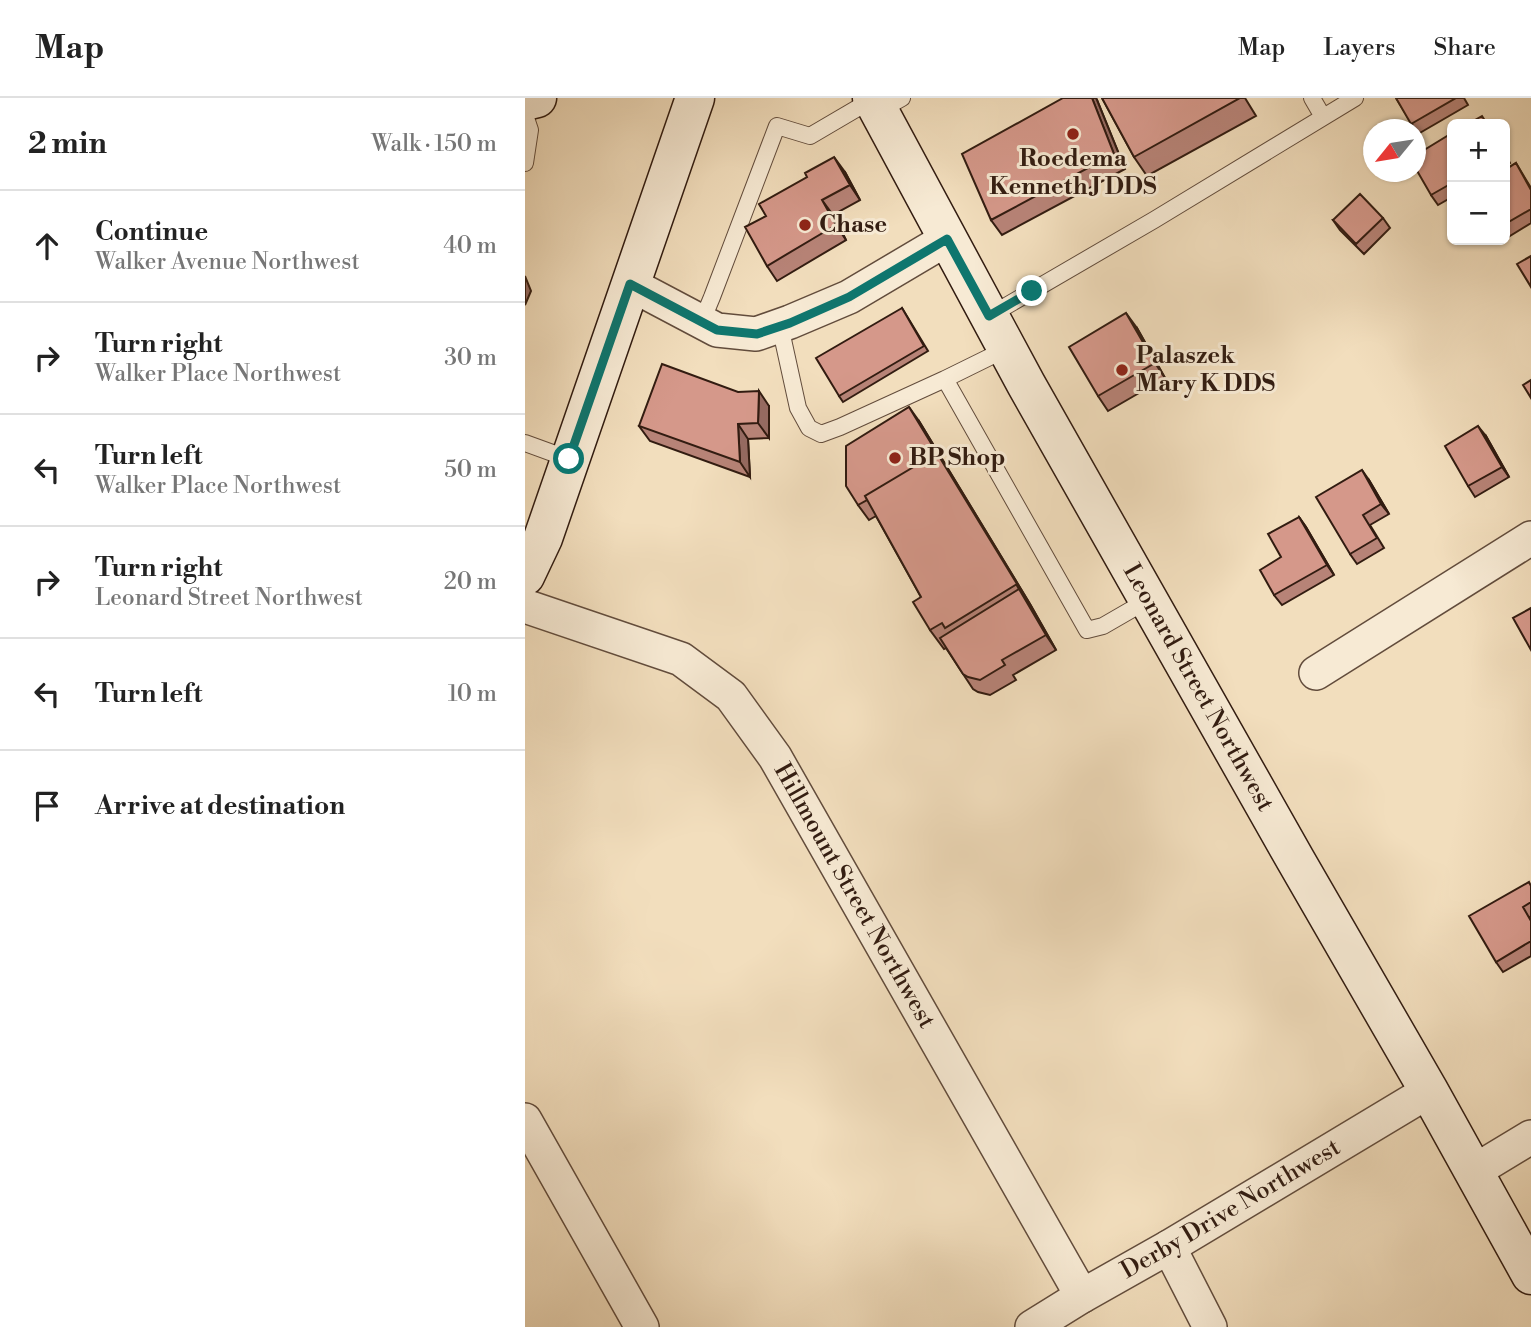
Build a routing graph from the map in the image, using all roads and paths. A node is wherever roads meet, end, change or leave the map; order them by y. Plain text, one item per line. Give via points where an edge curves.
1 (537, 98) edge
2 (695, 98) edge
3 (1312, 98) edge
4 (1355, 98) edge
5 (525, 101) edge
6 (881, 102) edge
7 (525, 115) edge
8 (1323, 117) junction
9 (525, 163) edge
10 (947, 239) junction
11 (630, 284) junction
12 (702, 321) junction
13 (780, 326) junction
14 (997, 332) junction
15 (945, 379) junction
16 (525, 443) edge
17 (569, 459) junction
18 (534, 534) edge
19 (1531, 538) edge
20 (525, 576) edge
21 (1148, 600) junction
22 (525, 606) edge
23 (1316, 673) dead end
24 (1429, 1091) junction
25 (525, 1120) edge
26 (1531, 1137) edge
27 (1473, 1172) junction
28 (1169, 1247) junction
29 (1531, 1275) edge
30 (1082, 1296) junction
31 (642, 1327) edge
32 (1032, 1327) edge
33 (1210, 1327) edge

1 - 5 main road
2 - 11 main road
3 - 8 lane
4 - 8 lane
6 - 10 main road, Leonard Street Northwest
6 - 12 lane via 810,136 777,126
7 - 9 lane via 530,130
8 - 14 lane via 1154,220
10 - 13 street via 849,297
10 - 14 main road, Leonard Street Northwest
11 - 12 street
11 - 17 main road
12 - 13 street via 717,330 757,334
13 - 15 lane via 798,408 809,428 821,434
14 - 15 lane
14 - 21 main road, Leonard Street Northwest
15 - 21 lane via 1087,630
16 - 17 lane
17 - 18 main road
18 - 20 main road
19 - 23 street
21 - 24 main road, Leonard Street Northwest
22 - 30 street, Hillmount Street Northwest via 681,659 731,696 775,757
24 - 27 main road, Leonard Street Northwest
24 - 28 street, Derby Drive Northwest
25 - 31 street
26 - 27 street
27 - 29 main road, Leonard Street Northwest
28 - 30 street, Derby Drive Northwest
28 - 33 street
30 - 32 street, Derby Drive Northwest

